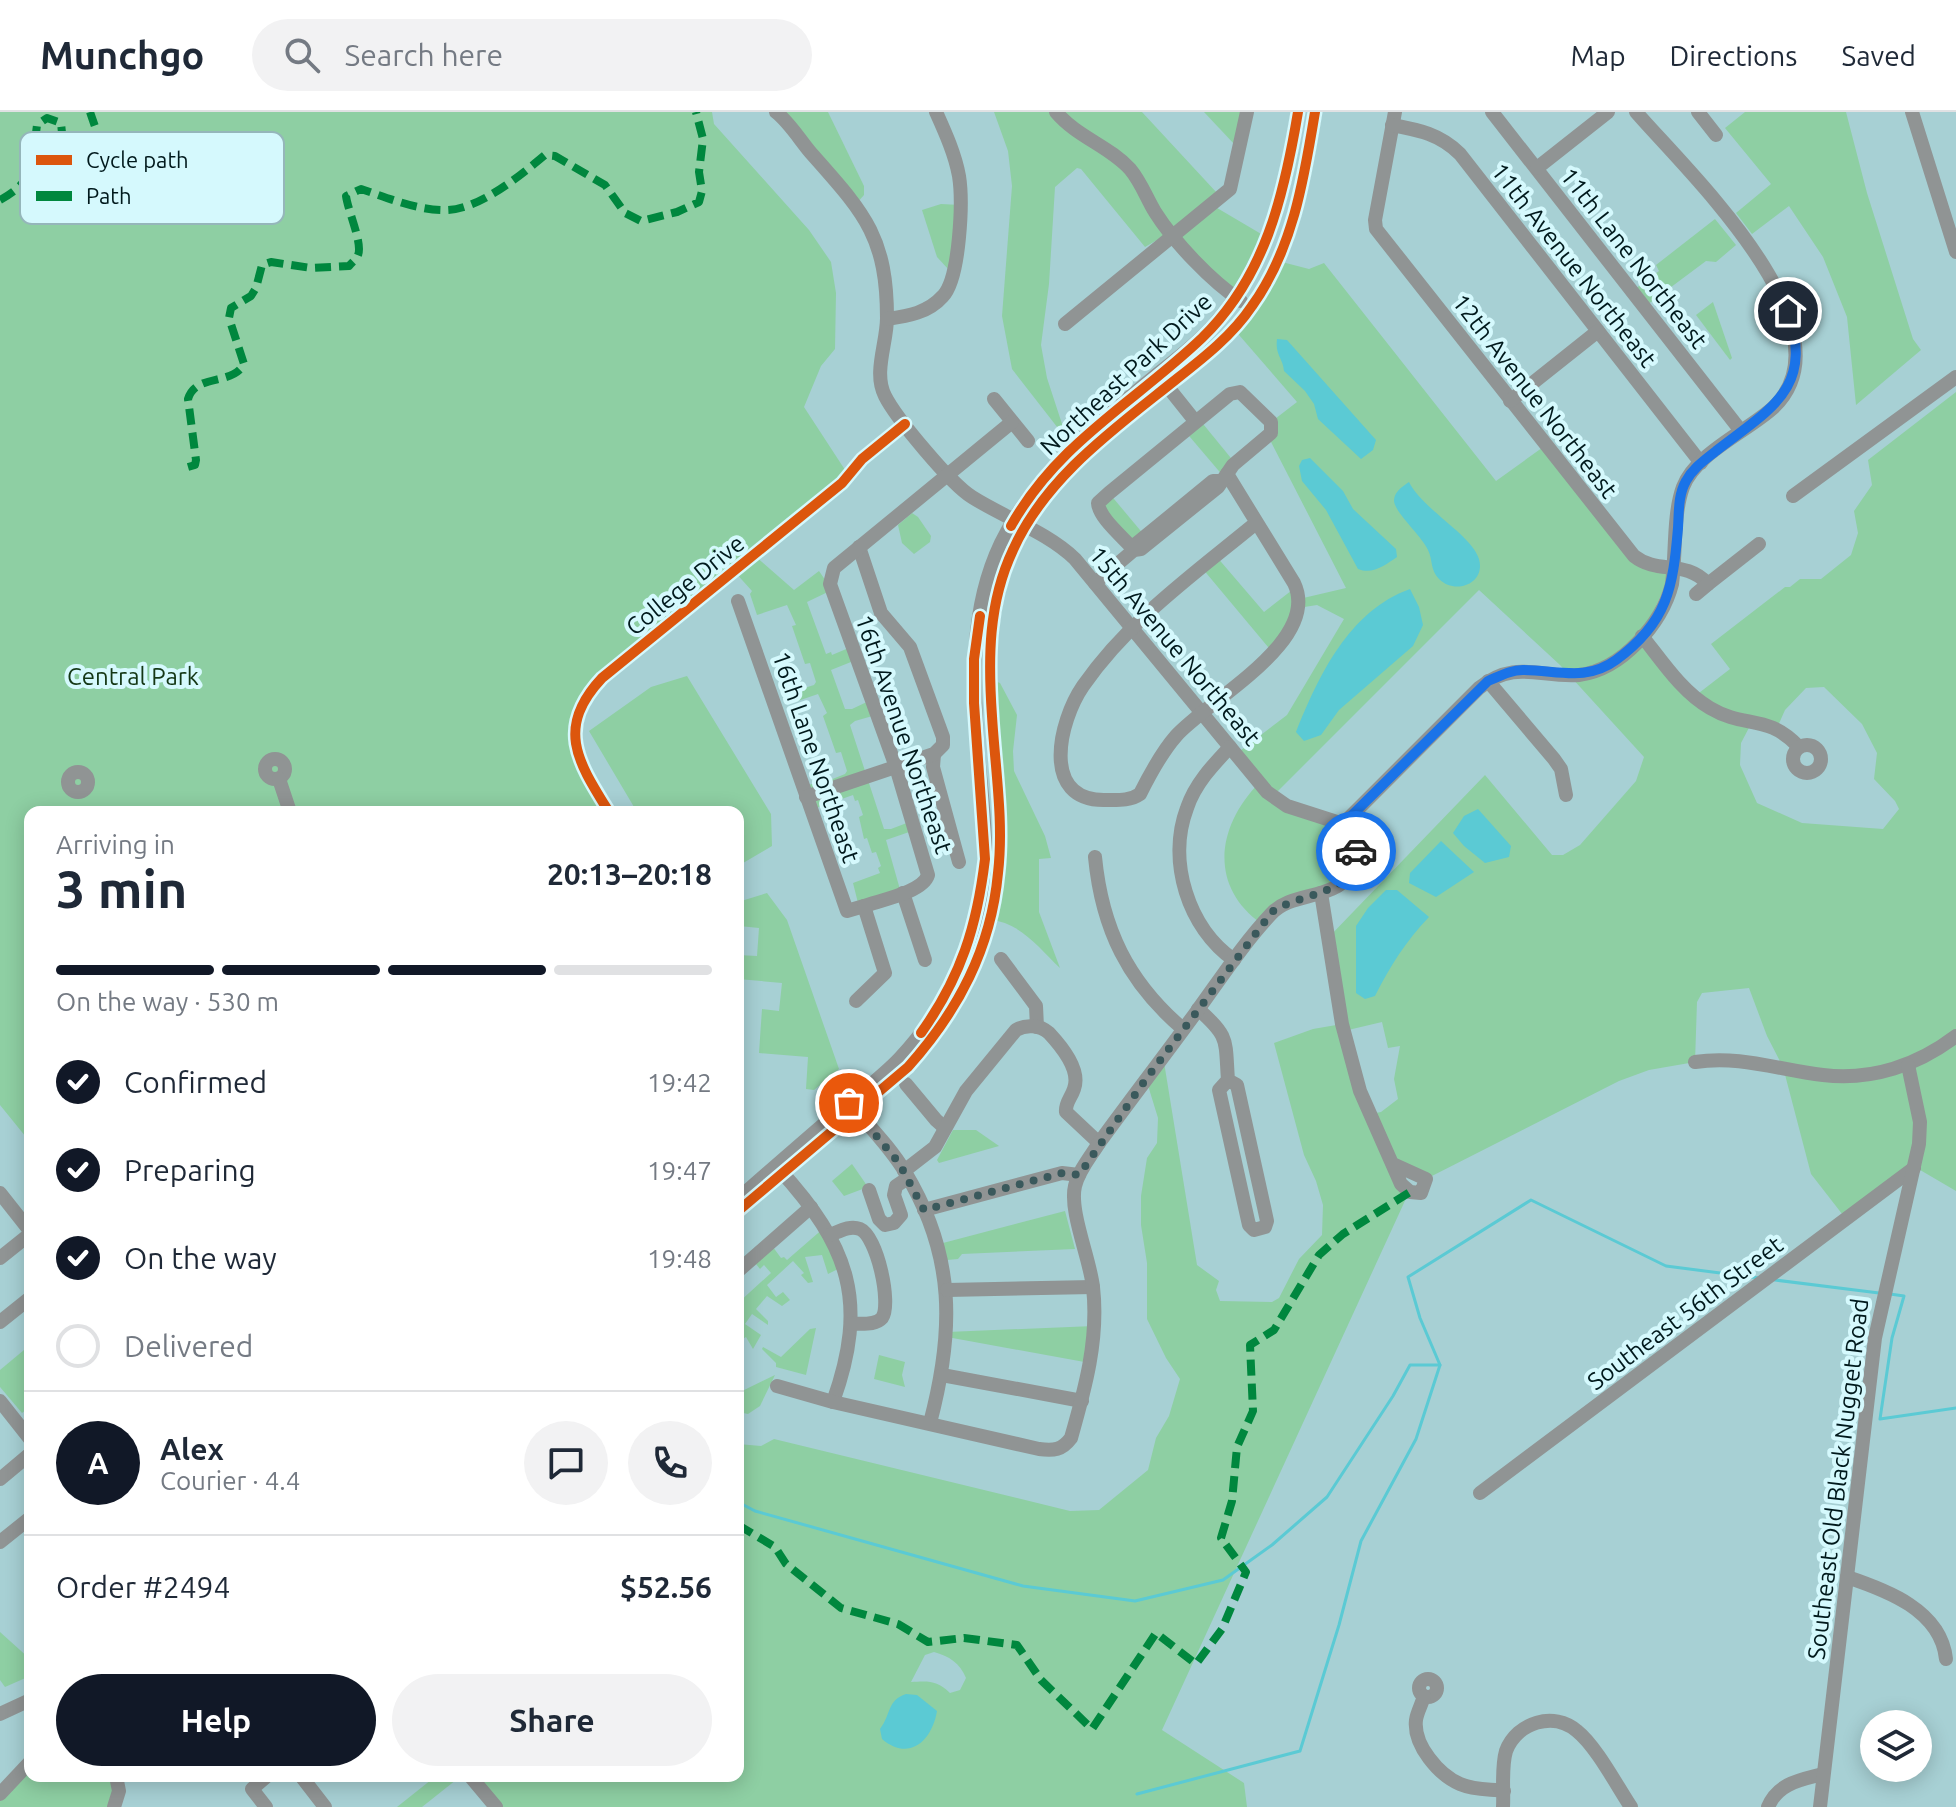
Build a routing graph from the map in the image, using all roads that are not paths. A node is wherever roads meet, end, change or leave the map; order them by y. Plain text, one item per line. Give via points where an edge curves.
1 (776, 112) edge
2 (936, 112) edge
3 (1247, 112) edge
4 (1298, 112) edge
5 (1315, 112) edge
6 (1492, 112) edge
7 (1608, 112) edge
8 (1636, 112) edge
9 (1698, 112) edge
10 (1912, 112) edge
11 (1064, 115) edge
12 (1393, 119) edge
13 (1716, 135) dead end
14 (1537, 168) junction
15 (1175, 236) junction
16 (1956, 252) edge
17 (1236, 297) junction
18 (1251, 308) junction
19 (887, 319) junction
20 (1065, 324) dead end
21 (1598, 331) junction
22 (1956, 377) edge
23 (1163, 380) junction
24 (994, 399) dead end
25 (1510, 401) junction
26 (1195, 421) junction
27 (1012, 422) junction
28 (905, 424) junction
29 (1741, 431) junction
30 (1028, 441) dead end
31 (1701, 463) junction
32 (947, 476) junction
33 (1223, 478) junction
34 (1793, 496) dead end
35 (1256, 523) junction
36 (1020, 524) junction
37 (1759, 544) dead end
38 (859, 547) junction
39 (1134, 550) junction
40 (1674, 567) junction
41 (1095, 583) junction
42 (1708, 584) junction
43 (1696, 594) dead end
44 (738, 601) dead end
45 (1131, 627) junction
46 (1642, 636) junction
47 (1488, 681) junction
48 (1201, 713) junction
49 (1230, 747) junction
50 (1799, 747) dead end
51 (934, 754) junction
52 (896, 767) junction
53 (279, 779) dead end
54 (1566, 795) dead end
55 (806, 797) junction
56 (288, 806) edge
57 (605, 806) edge
58 (1343, 824) junction
59 (1095, 857) dead end
60 (959, 862) dead end
61 (903, 893) junction
62 (1321, 893) junction
63 (864, 906) junction
64 (1001, 959) dead end
65 (925, 960) dead end
66 (1234, 960) junction
67 (856, 1001) dead end
68 (1198, 1009) junction
69 (1037, 1027) junction
70 (1183, 1029) junction
71 (1956, 1036) edge
72 (1695, 1062) dead end
73 (1908, 1065) junction
74 (1228, 1080) junction
75 (906, 1084) dead end
76 (853, 1107) junction
77 (945, 1128) junction
78 (1099, 1143) junction
79 (1393, 1164) dead end
80 (1915, 1167) junction
81 (779, 1170) junction
82 (906, 1174) junction
83 (1079, 1175) junction
84 (869, 1190) dead end
85 (0, 1193) edge
86 (744, 1195) edge
87 (744, 1205) edge
88 (811, 1207) junction
89 (924, 1210) junction
90 (24, 1224) edge
91 (830, 1235) junction
92 (24, 1237) edge
93 (0, 1258) edge
94 (744, 1266) edge
95 (1093, 1287) junction
96 (947, 1290) junction
97 (24, 1303) edge
98 (0, 1322) edge
99 (851, 1324) junction
100 (942, 1375) junction
101 (777, 1386) dead end
102 (0, 1401) edge
103 (1082, 1401) junction
104 (833, 1402) junction
105 (930, 1423) junction
106 (24, 1431) edge
107 (24, 1459) edge
108 (0, 1479) edge
109 (1480, 1493) dead end
110 (24, 1523) edge
111 (0, 1542) edge
112 (1847, 1577) junction
113 (1946, 1659) dead end
114 (1424, 1696) dead end
115 (24, 1703) edge
116 (0, 1714) edge
117 (24, 1768) edge
118 (1823, 1774) junction
119 (117, 1782) edge
120 (260, 1782) edge
121 (306, 1782) edge
122 (474, 1782) edge
123 (1504, 1791) junction
124 (0, 1794) edge
125 (491, 1805) edge
126 (114, 1807) edge
127 (266, 1807) edge
128 (325, 1807) edge
129 (1503, 1807) edge
130 (1631, 1807) edge
131 (1768, 1807) edge
132 (1820, 1807) edge

1 - 19 street, 15th Avenue Northeast via 867,221 880,253
2 - 19 street via 959,173 961,195 951,282 927,310
3 - 15 street via 1230,189
4 - 17 street, Northeast Park Drive via 1275,222
5 - 18 street, Northeast Park Drive via 1289,231
6 - 14 street, 11th Lane Northeast
7 - 14 street
8 - 29 street via 1749,243 1791,320 1797,346 1791,381 1775,406
9 - 13 street
10 - 16 street
11 - 15 street via 1131,170
12 - 21 street, 11th Avenue Northeast via 1450,144
12 - 25 street, 12th Avenue Northeast via 1376,229
14 - 29 street, 11th Lane Northeast
15 - 17 street via 1202,269
15 - 20 street
17 - 18 street
17 - 23 street, Northeast Park Drive
18 - 23 street, Northeast Park Drive via 1209,354
19 - 28 street, 15th Avenue Northeast via 881,387
21 - 25 street
21 - 31 street, 11th Avenue Northeast
22 - 34 street
23 - 26 street
23 - 36 street, Northeast Park Drive
24 - 27 street
25 - 40 street, 12th Avenue Northeast via 1634,556 1649,565
26 - 33 street via 1235,392 1244,394 1271,422 1271,433
26 - 39 street via 1098,503 1104,519
27 - 30 street
27 - 32 street
28 - 32 street, 15th Avenue Northeast
28 - 57 street, College Drive via 842,483 590,690 575,726 575,745
29 - 31 street
31 - 40 street via 1682,489
32 - 36 street, 15th Avenue Northeast via 971,497
32 - 38 street
33 - 35 street
33 - 39 street
35 - 45 street
35 - 48 street via 1294,583 1299,599 1296,616 1269,658
36 - 41 street, 15th Avenue Northeast via 1067,551
36 - 76 street, Northeast Park Drive via 991,626 999,872 985,936 971,978 947,1019 908,1067
37 - 42 street
38 - 51 street via 881,613 910,647 943,737
38 - 52 street, 16th Avenue Northeast via 834,568 832,590
39 - 41 street
40 - 42 street, 12th Avenue Northeast via 1696,573
40 - 46 street via 1664,605
41 - 45 street, 15th Avenue Northeast
42 - 43 street
44 - 55 street, 16th Lane Northeast
45 - 48 street, 15th Avenue Northeast
45 - 48 street via 1075,699 1060,756 1069,786 1094,800 1133,799 1175,737
46 - 47 street via 1616,660 1594,671 1523,670
46 - 50 street via 1709,708 1777,728
47 - 54 street via 1561,769
47 - 58 street
48 - 49 street, 15th Avenue Northeast
49 - 58 street, 15th Avenue Northeast via 1277,801
49 - 66 street via 1187,805 1179,854 1197,918
51 - 52 street
51 - 60 street
52 - 55 street
52 - 61 street, 16th Avenue Northeast via 928,875 924,884
53 - 56 street
55 - 63 street, 16th Lane Northeast via 847,911
58 - 62 street via 1355,842 1355,864 1343,881
59 - 70 street via 1098,890 1120,954 1161,1011
61 - 63 street, 16th Avenue Northeast
61 - 65 street
62 - 66 street via 1289,901 1272,912
62 - 79 street via 1347,1044 1360,1091
63 - 67 street via 885,973
64 - 69 street via 1036,1006
66 - 68 street
68 - 70 street
68 - 74 street via 1222,1033
69 - 77 street via 1016,1030 966,1091
69 - 78 street via 1049,1033 1074,1069 1076,1083 1066,1112
70 - 78 street
71 - 73 street
72 - 73 street via 1739,1060 1846,1076
73 - 80 street, Southeast Old Black Nugget Road via 1920,1122
74 - 74 street via 1219,1090 1249,1225 1259,1231 1267,1221 1237,1085
75 - 77 street
76 - 81 street, Northeast Park Drive
76 - 82 street
77 - 82 street via 931,1152
78 - 83 street
80 - 109 street, Southeast 56th Street
80 - 112 street, Southeast Old Black Nugget Road via 1875,1338
81 - 86 street, Northeast Park Drive
81 - 87 street, Northeast Park Drive
81 - 88 street
82 - 84 street via 896,1186 901,1215 894,1223 885,1225 879,1219
82 - 89 street
83 - 89 street via 1062,1173
83 - 95 street via 1074,1198
85 - 90 street
88 - 91 street
88 - 94 street
89 - 96 street
91 - 99 street via 847,1281
91 - 99 street via 857,1227 866,1233 881,1270 886,1310 876,1322
92 - 93 street
95 - 96 street
95 - 103 street via 1093,1342
96 - 100 street
97 - 98 street
99 - 104 street via 848,1356
100 - 103 street
100 - 105 street
101 - 104 street
102 - 106 street
103 - 105 street via 1071,1438 1052,1451
104 - 105 street
107 - 108 street
110 - 111 street
112 - 113 street via 1895,1594 1909,1605 1936,1630
112 - 118 street, Southeast Old Black Nugget Road
114 - 123 street via 1417,1731 1432,1762 1460,1784
115 - 116 street
117 - 124 street
118 - 131 street via 1786,1785
118 - 132 street, Southeast Old Black Nugget Road
119 - 126 street
120 - 127 street via 252,1789
121 - 128 street
122 - 125 street
123 - 129 street
123 - 130 street via 1505,1753 1511,1741 1531,1724 1556,1721 1583,1736

